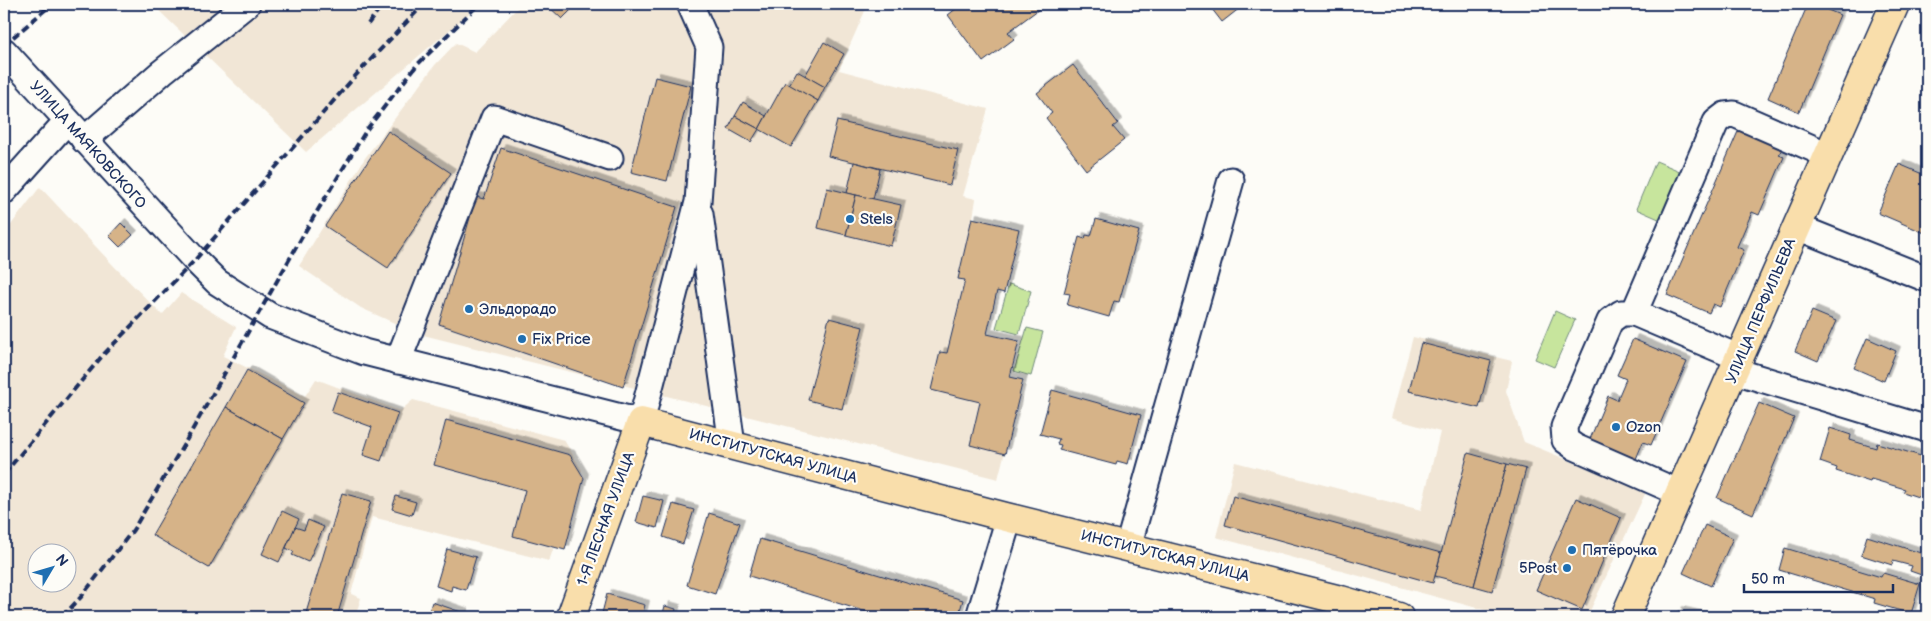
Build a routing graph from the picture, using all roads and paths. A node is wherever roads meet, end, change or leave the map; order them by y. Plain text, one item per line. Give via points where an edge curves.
1 (247, 4) edge
2 (690, 4) edge
3 (1895, 4) edge
4 (4, 51) edge
5 (66, 121) junction
6 (84, 140) junction
7 (1828, 155) junction
8 (610, 158) dead end
9 (1231, 180) dead end
10 (4, 191) edge
11 (698, 202) junction
12 (1797, 226) junction
13 (174, 239) joint
14 (1927, 279) edge
15 (1634, 312) junction
16 (398, 361) junction
17 (1738, 364) junction
18 (642, 422) junction
19 (1927, 429) edge
20 (732, 445) junction
21 (1680, 493) junction
22 (1009, 518) junction
23 (1128, 547) junction
24 (1338, 608) edge
25 (571, 617) edge
26 (979, 617) edge
27 (1399, 617) edge
28 (1625, 617) edge

1 - 6 street
2 - 11 street via 709,47
3 - 7 main road, УЛИЦА ПЕРФИЛЬЕВА
4 - 5 street, УЛИЦА МАЯКОВСКОГО
5 - 6 street, УЛИЦА МАЯКОВСКОГО
5 - 10 street
6 - 13 street, УЛИЦА МАЯКОВСКОГО
7 - 12 main road, УЛИЦА ПЕРФИЛЬЕВА
7 - 15 street via 1734,114 1725,115 1716,122
8 - 16 street via 494,118
9 - 23 street
11 - 18 street
11 - 20 street
12 - 14 street
12 - 17 main road, УЛИЦА ПЕРФИЛЬЕВА
13 - 16 street, ИНСТИТУТСКАЯ УЛИЦА via 217,282 270,316 364,352
15 - 17 street
15 - 21 street via 1621,313 1610,321 1564,427 1565,440 1575,448
16 - 18 street, ИНСТИТУТСКАЯ УЛИЦА
17 - 19 street
17 - 21 main road, УЛИЦА ПЕРФИЛЬЕВА
18 - 20 main road, ИНСТИТУТСКАЯ УЛИЦА
18 - 25 main road, 1-Я ЛЕСНАЯ УЛИЦА
20 - 22 main road, ИНСТИТУТСКАЯ УЛИЦА
21 - 28 main road, УЛИЦА ПЕРФИЛЬЕВА
22 - 23 main road, ИНСТИТУТСКАЯ УЛИЦА
22 - 26 street
23 - 24 main road, ИНСТИТУТСКАЯ УЛИЦА
24 - 27 main road, ИНСТИТУТСКАЯ УЛИЦА

